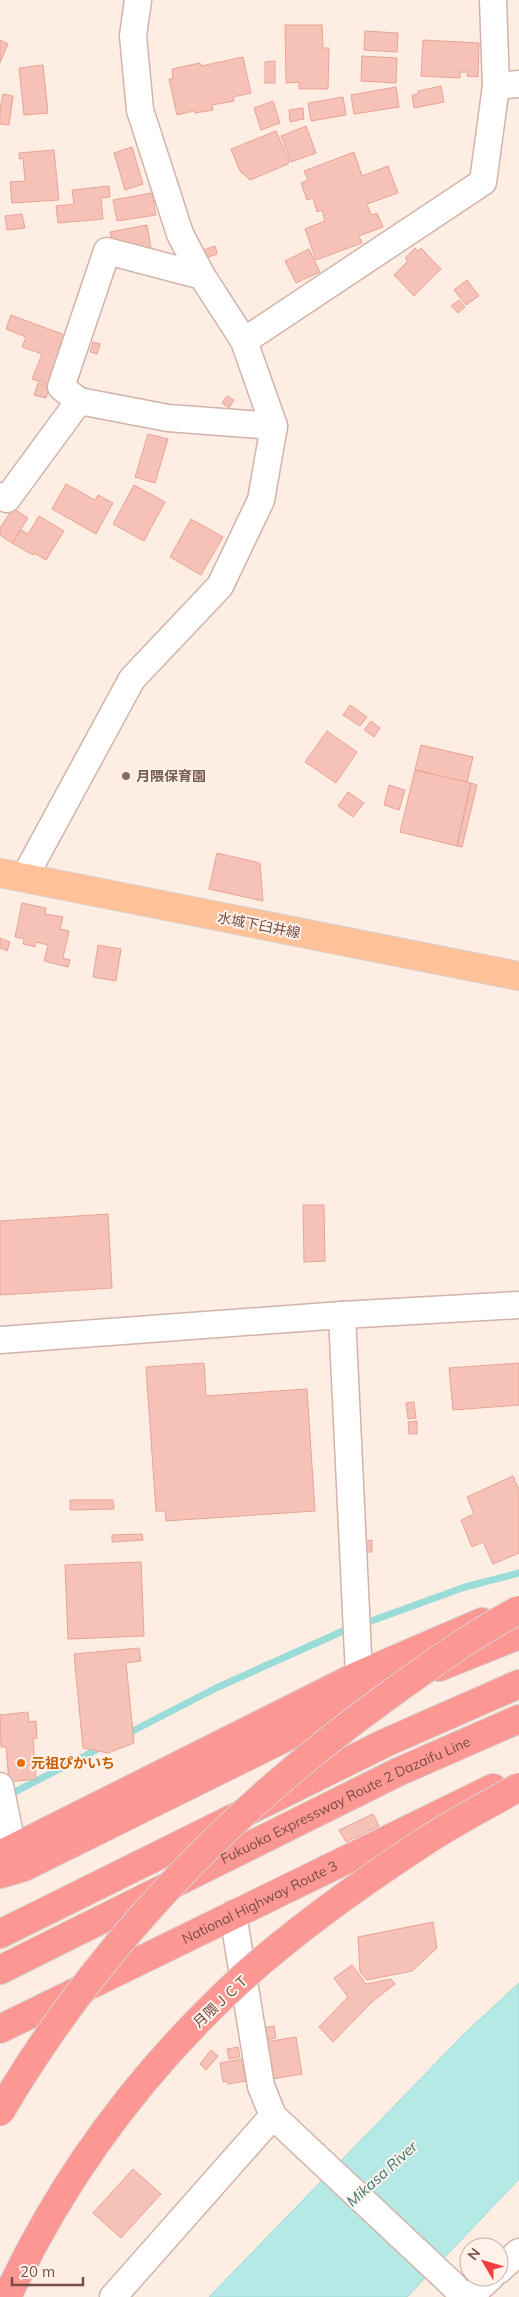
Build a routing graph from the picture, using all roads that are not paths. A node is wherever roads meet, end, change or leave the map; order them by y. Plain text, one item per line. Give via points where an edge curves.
1 (138, 0) edge
2 (492, 0) edge
3 (507, 85) edge
4 (202, 276) junction
5 (244, 341) junction
6 (79, 402) junction
7 (274, 426) junction
8 (0, 496) edge
9 (12, 876) edge
10 (519, 976) edge
11 (519, 1306) edge
12 (342, 1314) junction
13 (0, 1340) edge
14 (519, 1606) edge
15 (519, 1610) edge
16 (519, 1635) edge
17 (519, 1684) edge
18 (362, 1687) junction
19 (519, 1718) edge
20 (519, 1776) edge
21 (0, 1786) edge
22 (519, 1786) edge
23 (7, 1852) edge
24 (0, 1874) edge
25 (233, 1914) junction
26 (0, 1934) edge
27 (0, 1970) edge
28 (0, 2029) edge
29 (0, 2112) edge
30 (273, 2116) junction
31 (519, 2252) edge
32 (509, 2261) edge
33 (462, 2293) edge
34 (7, 2297) edge
35 (114, 2297) edge

1 - 4 street via 133,36 140,110 180,234
2 - 3 street
3 - 5 street via 484,182
4 - 5 street
4 - 6 street via 107,251 61,387
5 - 7 street
6 - 7 street via 168,418
6 - 8 street via 7,499
7 - 9 street via 261,500 220,586 132,679
9 - 10 main road, 水城下臼井線
11 - 12 street
12 - 13 street
12 - 18 street
14 - 18 highway
15 - 29 highway, Fukuoka Expressway Route 2 Dazaifu Line, bridge via 439,1659 358,1718 291,1772 196,1857 139,1919 81,1992
16 - 18 highway, bridge
17 - 26 highway via 385,1743
18 - 23 highway
18 - 24 highway via 24,1867
19 - 27 highway, Fukuoka Expressway Route 2 Dazaifu Line via 398,1772
20 - 25 highway, National Highway Route 3
21 - 23 street
22 - 34 highway, 月隈ＪＣＴ, bridge via 419,1845 309,1923 221,1997 160,2061 76,2171 29,2249
25 - 28 highway, National Highway Route 3
25 - 30 street via 262,2086
30 - 33 street
30 - 35 street
31 - 32 street

